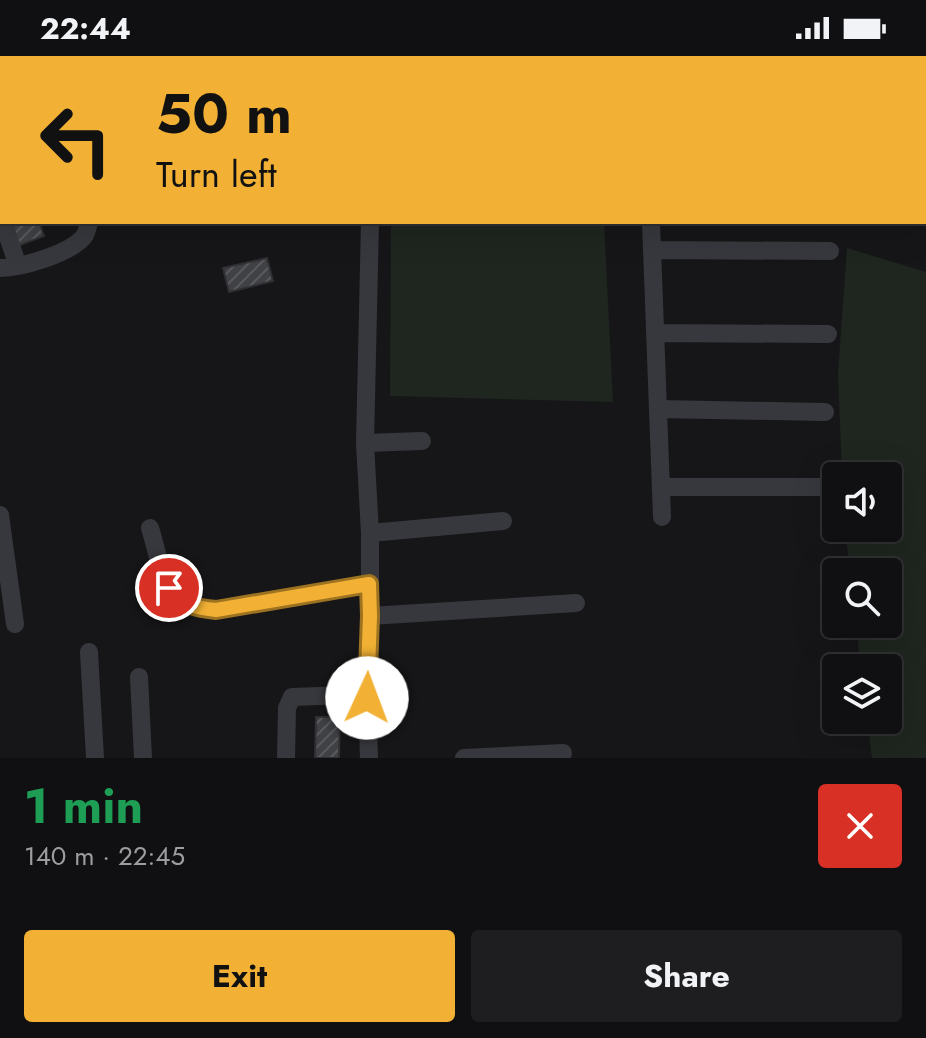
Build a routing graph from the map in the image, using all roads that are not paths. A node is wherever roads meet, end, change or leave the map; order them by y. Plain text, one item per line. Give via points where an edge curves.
1 (2, 224) edge
2 (88, 224) edge
3 (370, 224) edge
4 (651, 224) edge
5 (652, 250) junction
6 (830, 251) dead end
7 (9, 267) edge
8 (655, 333) junction
9 (828, 334) dead end
10 (658, 409) junction
11 (825, 412) dead end
12 (422, 441) dead end
13 (365, 443) junction
14 (661, 487) junction
15 (822, 487) edge
16 (0, 515) edge
17 (662, 517) dead end
18 (503, 521) dead end
19 (150, 528) dead end
20 (370, 533) junction
21 (369, 584) junction
22 (576, 603) dead end
23 (370, 616) junction
24 (15, 624) dead end
25 (89, 652) dead end
26 (139, 677) dead end
27 (367, 698) junction
28 (563, 753) dead end
29 (95, 758) edge
30 (143, 758) edge
31 (286, 758) edge
32 (369, 758) edge
33 (464, 758) edge

1 - 7 street
2 - 7 street via 85,235 69,249
3 - 13 street
4 - 5 street
5 - 6 street
5 - 8 street
8 - 9 street
8 - 10 street
10 - 11 street
10 - 14 street
12 - 13 street
13 - 20 street
14 - 15 street
14 - 17 street
16 - 24 street
18 - 20 street
19 - 21 street via 169,588 194,608 216,610
20 - 21 street
21 - 23 street
22 - 23 street
23 - 27 street
25 - 29 street
26 - 30 street
27 - 31 street via 292,697
27 - 32 street
28 - 33 street

